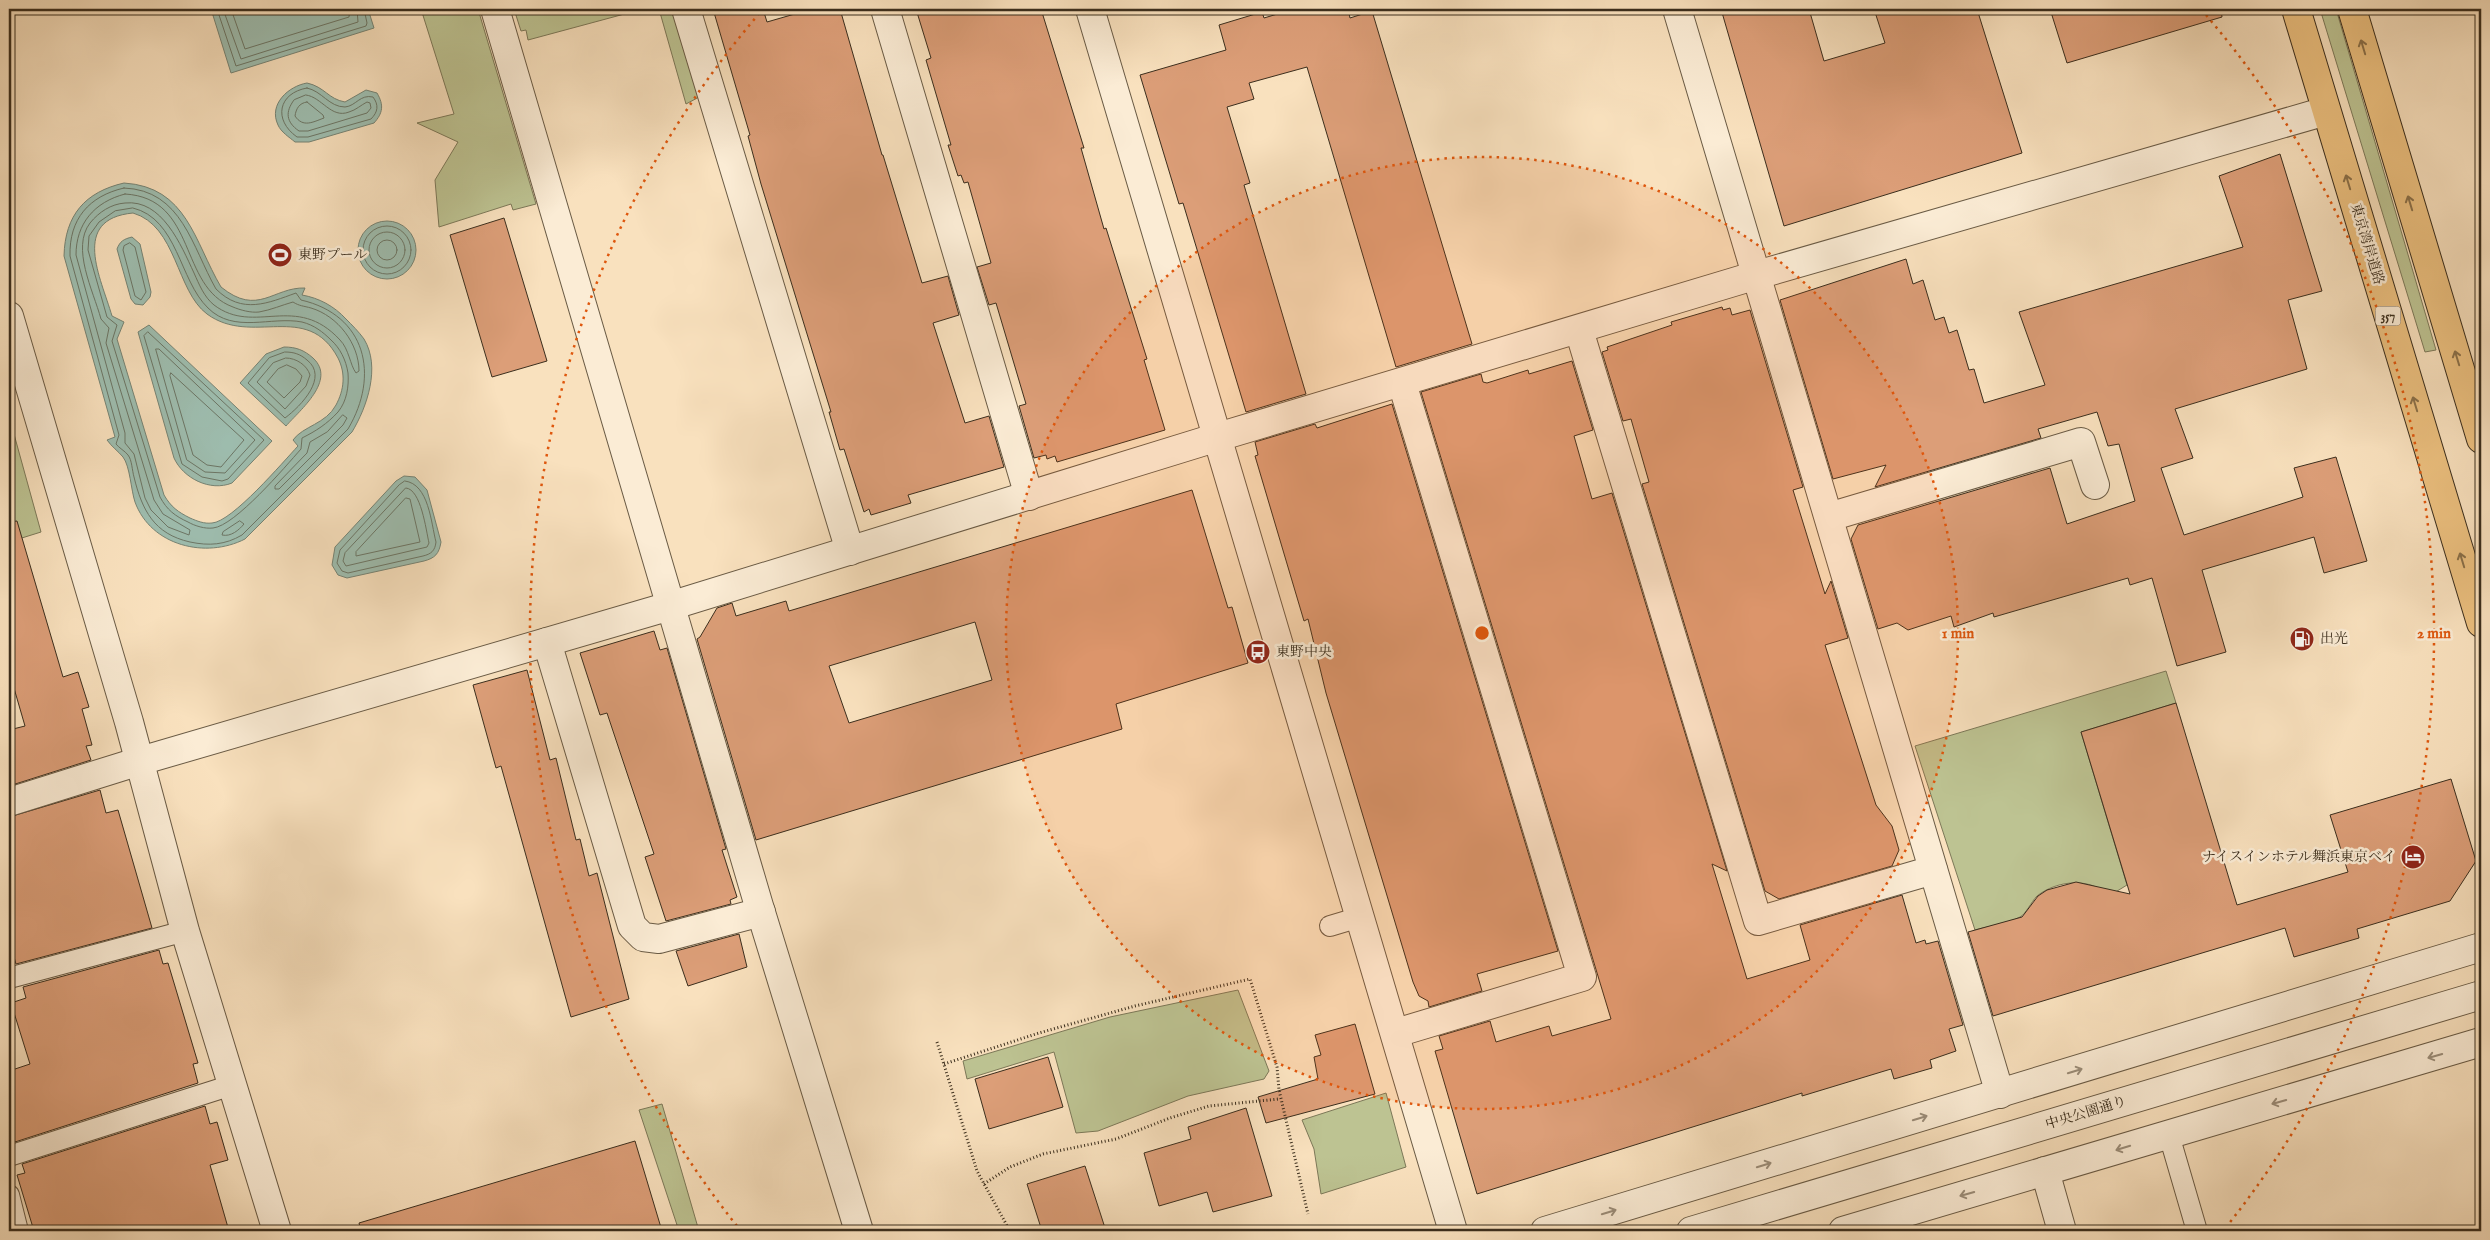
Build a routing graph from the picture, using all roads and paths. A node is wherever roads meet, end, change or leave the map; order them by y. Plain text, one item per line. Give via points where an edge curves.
1 (495, 9) edge
2 (686, 9) edge
3 (885, 9) edge
4 (1090, 9) edge
5 (1677, 9) edge
6 (2296, 9) edge
7 (2352, 9) edge
8 (2326, 111) junction
9 (1757, 275) junction
10 (9, 316) edge
11 (1579, 330) junction
12 (1402, 382) junction
13 (1218, 437) junction
14 (2481, 439) edge
15 (2095, 485) dead end
16 (1029, 496) junction
17 (1829, 517) junction
18 (850, 551) junction
19 (670, 606) junction
20 (2481, 623) edge
21 (547, 642) junction
22 (140, 761) junction
23 (9, 802) edge
24 (1933, 870) junction
25 (760, 912) junction
26 (1360, 917) junction
27 (1330, 926) dead end
28 (185, 931) junction
29 (2481, 947) edge
30 (9, 978) edge
31 (2481, 995) edge
32 (1396, 1033) junction
33 (937, 1042) dead end
34 (2481, 1042) edge
35 (944, 1064) junction
36 (232, 1085) junction
37 (2000, 1094) junction
38 (1279, 1099) dead end
39 (2169, 1135) junction
40 (9, 1156) edge
41 (2045, 1172) junction
42 (984, 1184) junction
43 (9, 1195) edge
44 (1308, 1214) dead end
45 (18, 1231) edge
46 (277, 1231) edge
47 (859, 1231) edge
48 (1010, 1231) edge
49 (1453, 1231) edge
50 (1545, 1231) edge
51 (1691, 1231) edge
52 (1843, 1231) edge
53 (2062, 1231) edge
54 (2197, 1231) edge

1 - 19 street
2 - 18 street
3 - 16 street
4 - 13 street
5 - 9 street
6 - 8 highway, 東京湾岸道路 / 357
14 -> 7 highway
8 - 9 street
20 -> 8 highway, 東京湾岸道路 / 357
9 - 11 street
9 - 17 street
10 - 22 street
11 - 12 street
11 - 24 street via 1758,921
12 - 13 street
12 - 32 street via 1582,977
13 - 16 street
13 - 26 street
15 - 17 street via 2081,442
16 - 18 street
17 - 24 street
18 - 19 street
19 - 21 street
19 - 25 street
21 - 22 street
21 - 25 street via 632,926 643,936 660,939
22 - 23 street
22 - 28 street
24 - 37 street
25 - 47 street
26 - 27 lane
26 - 32 street
28 - 30 lane
28 - 36 street
37 -> 29 street
31 - 51 street, 中央公園通り
32 - 49 street
33 - 35 path
34 -> 39 street
35 - 42 path via 977,1171
35 - 44 path via 1135,1006 1250,979 1277,1067 1279,1090
36 - 40 lane
36 - 46 street
50 -> 37 street
38 - 42 path via 1210,1106 1116,1139 1043,1154 1010,1167
39 -> 41 street
39 - 54 lane
41 -> 52 street
41 - 53 street
42 - 48 path
43 - 45 lane

